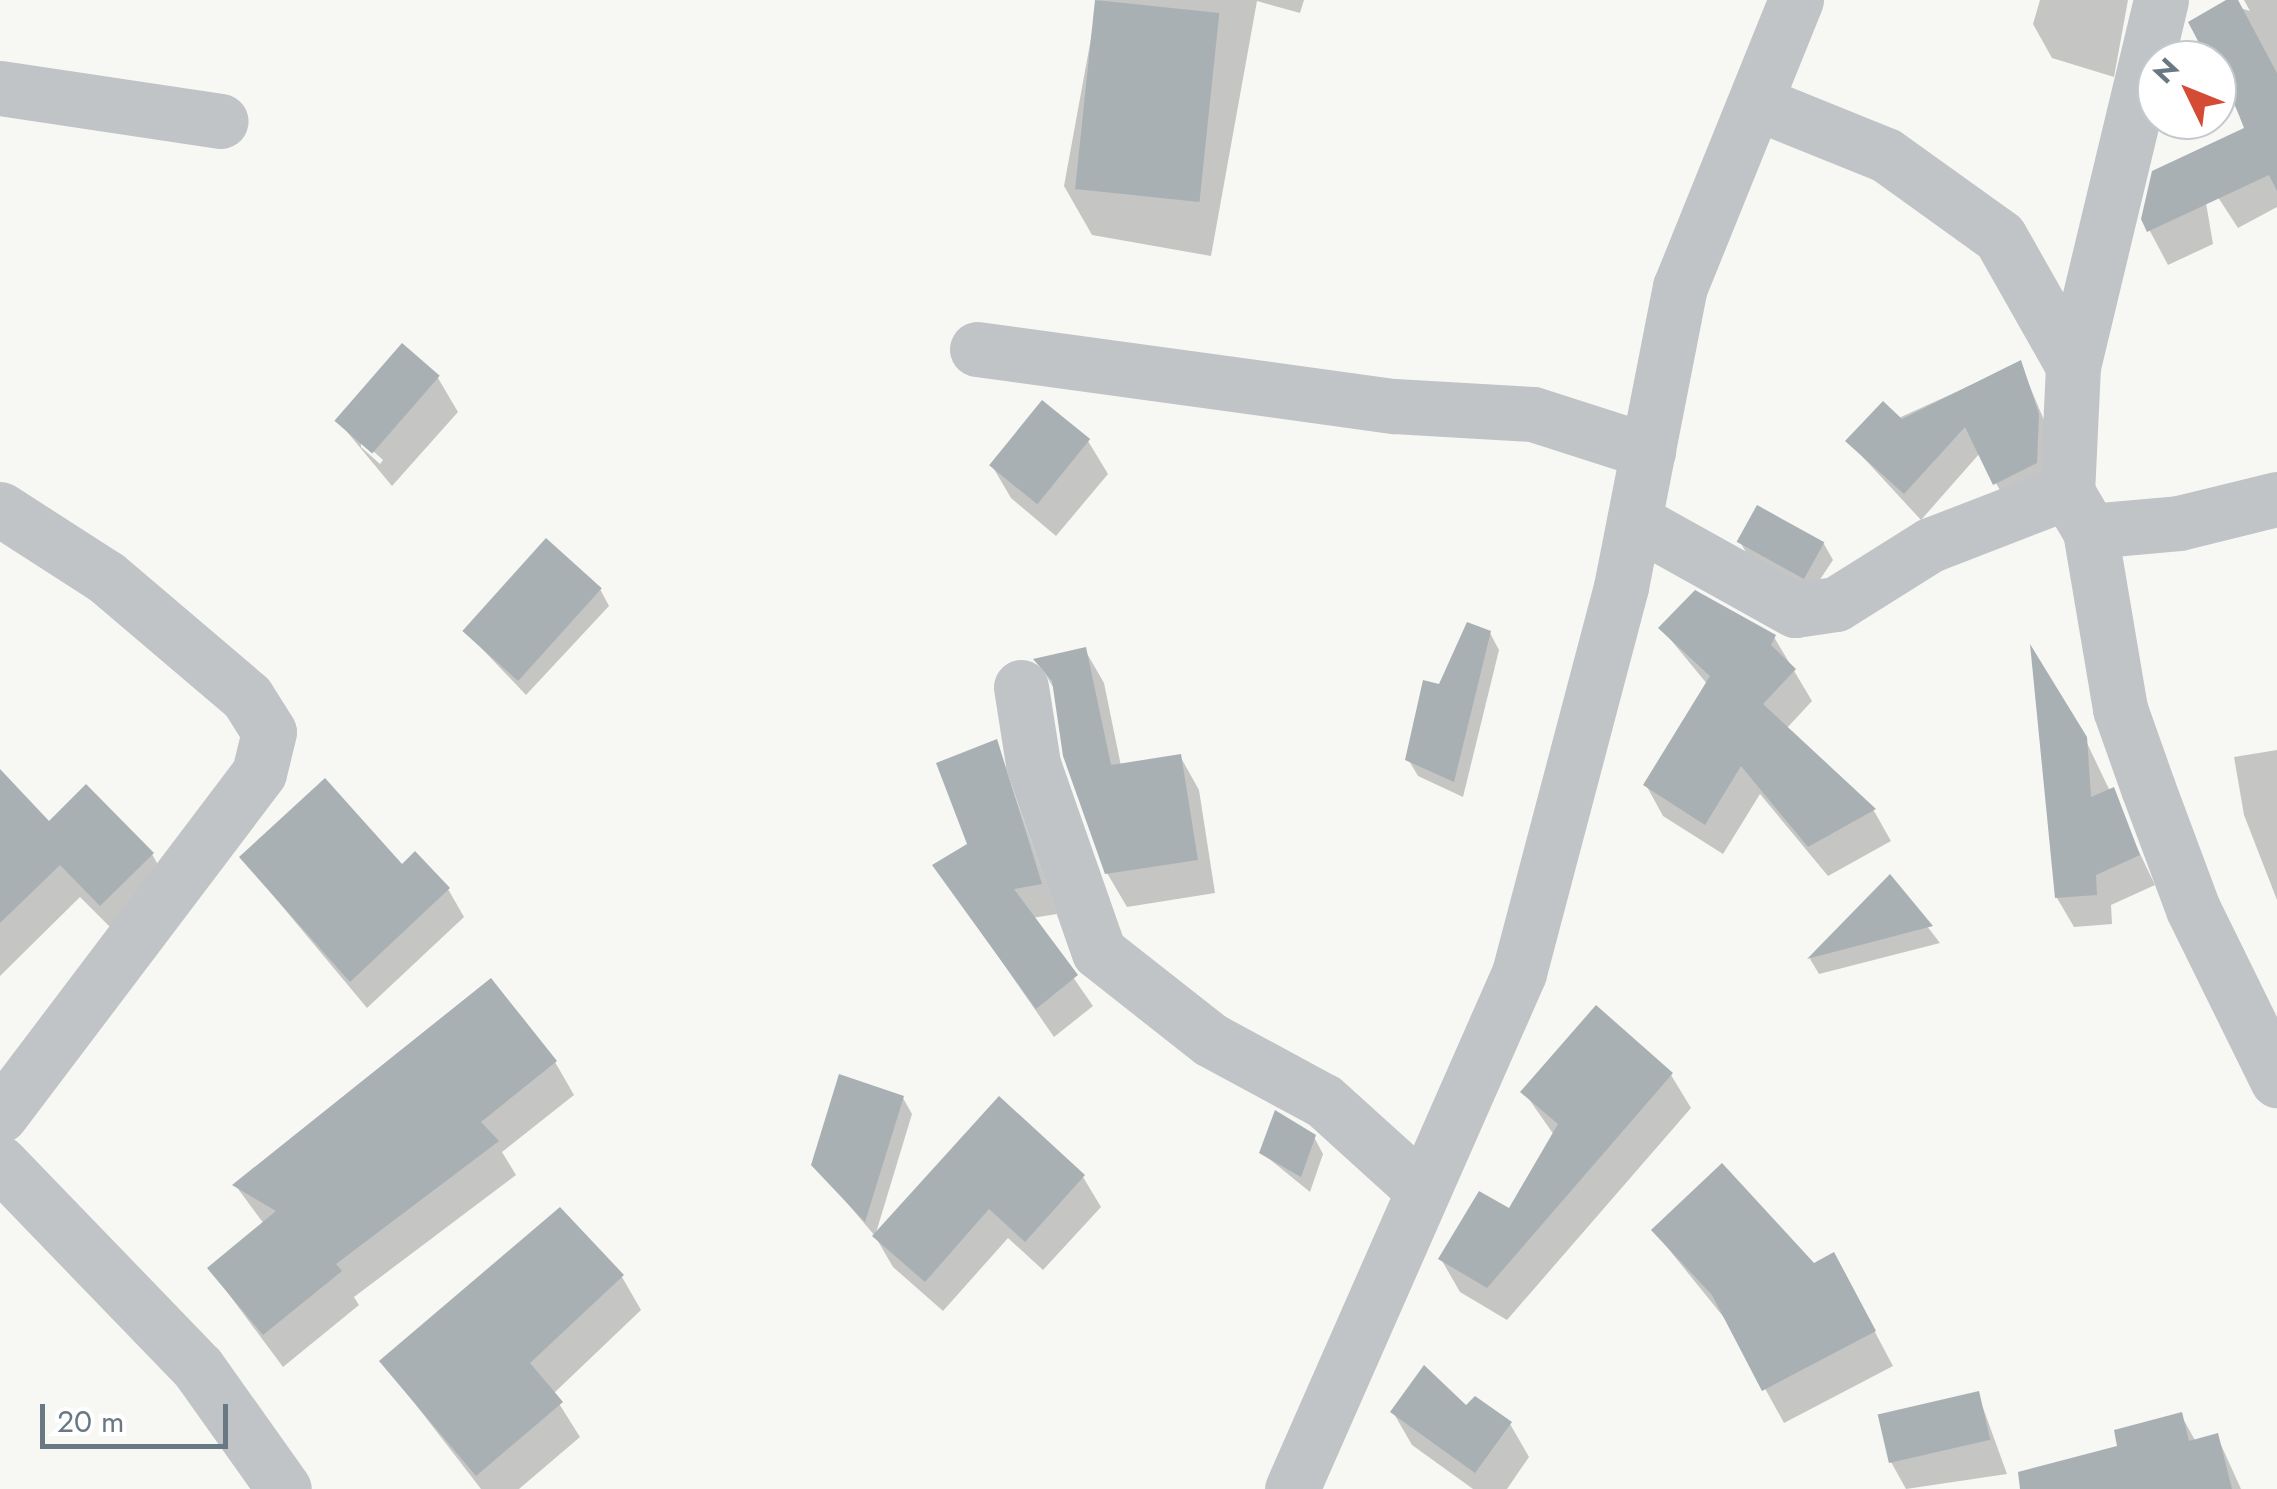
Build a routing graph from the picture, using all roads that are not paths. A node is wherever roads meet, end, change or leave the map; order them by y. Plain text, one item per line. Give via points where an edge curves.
1 (1796, 0) edge
2 (2161, 0) edge
3 (0, 88) edge
4 (1758, 104) junction
5 (221, 121) dead end
6 (977, 349) dead end
7 (2073, 366) junction
8 (1648, 451) junction
9 (2277, 499) edge
10 (0, 508) edge
11 (2078, 511) junction
12 (1635, 521) junction
13 (1022, 687) dead end
14 (2277, 1080) edge
15 (0, 1115) edge
16 (0, 1163) edge
17 (1421, 1189) junction
18 (284, 1489) edge
19 (1292, 1489) edge

1 - 4 street
2 - 7 street
3 - 5 street
4 - 7 street via 1886,155 2000,237
4 - 8 street via 1680,286
6 - 8 street via 1394,406 1532,414
7 - 11 street
8 - 12 street
9 - 11 street via 2179,523
10 - 15 street via 106,577 247,697 270,732 258,772
11 - 12 street via 1930,545 1836,604 1795,610
11 - 14 street via 2120,708 2193,909
12 - 17 street via 1518,973
13 - 17 street via 1033,764 1099,952 1210,1040 1324,1102
16 - 18 street via 198,1368
17 - 19 street

